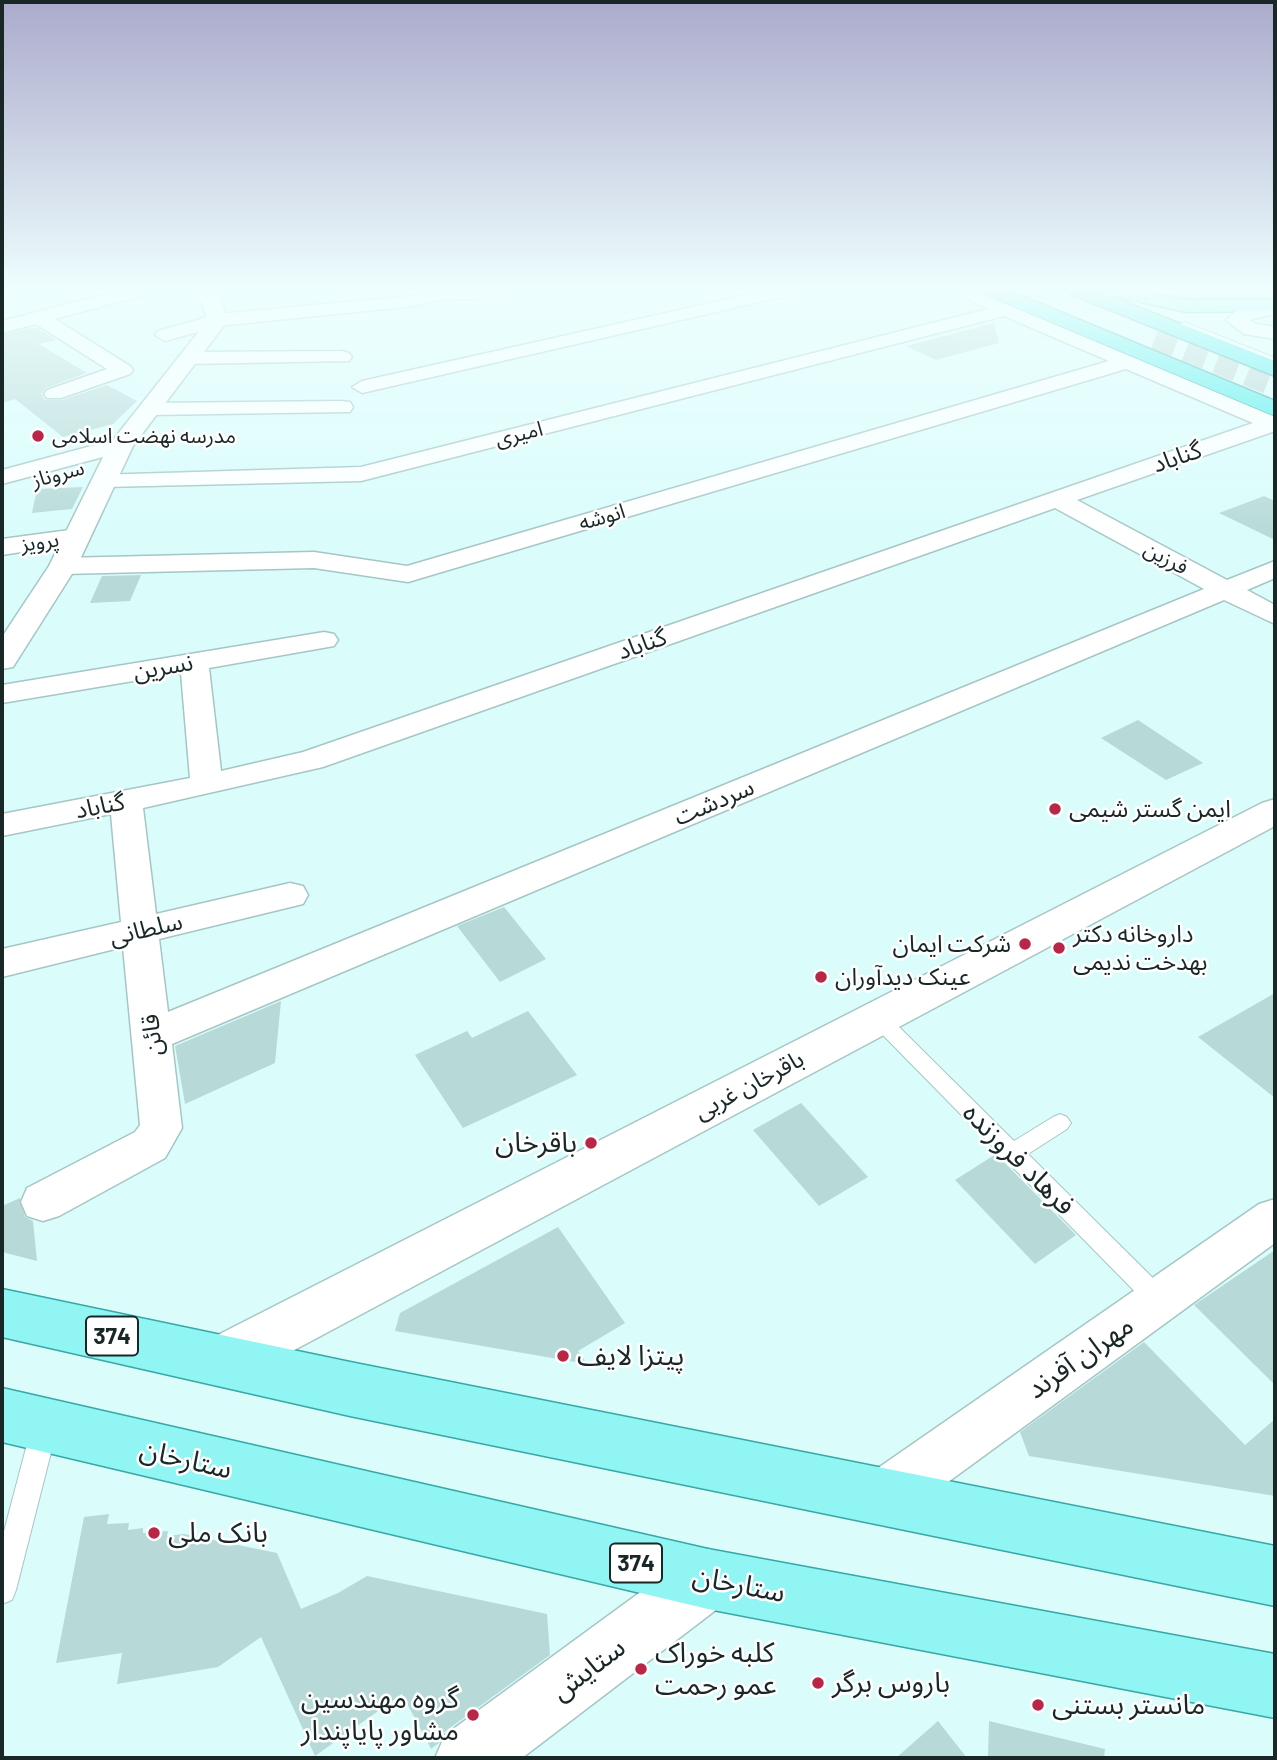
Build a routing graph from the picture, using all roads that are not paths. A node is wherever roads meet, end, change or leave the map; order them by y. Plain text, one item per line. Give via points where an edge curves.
1 (120, 371) edge
2 (179, 371) edge
3 (432, 371) edge
4 (743, 371) edge
5 (1097, 371) edge
6 (1151, 371) edge
7 (1169, 371) edge
8 (1211, 371) edge
9 (362, 387) dead end
10 (54, 394) dead end
11 (1275, 394) edge
12 (342, 407) dead end
13 (149, 409) junction
14 (1274, 419) edge
15 (113, 461) junction
16 (2, 477) edge
17 (2, 489) edge
18 (1056, 499) junction
19 (77, 537) junction
20 (2, 547) edge
21 (63, 566) junction
22 (1275, 569) edge
23 (1226, 590) junction
24 (1275, 616) edge
25 (12, 634) edge
26 (324, 640) dead end
27 (2, 660) edge
28 (194, 662) junction
29 (2, 694) edge
30 (207, 785) junction
31 (126, 801) junction
32 (1275, 811) edge
33 (2, 825) edge
34 (290, 895) dead end
35 (140, 931) junction
36 (2, 963) edge
37 (878, 1018) junction
38 (153, 1035) junction
39 (1060, 1123) dead end
40 (1012, 1153) junction
41 (43, 1202) dead end
42 (1275, 1218) edge
43 (1159, 1300) junction
44 (2, 1313) edge
45 (223, 1360) junction
46 (23, 1420) edge
47 (884, 1496) junction
48 (1275, 1576) edge
49 (708, 1579) junction
50 (2, 1590) edge
51 (1275, 1686) edge
52 (468, 1758) edge

1 - 10 street
2 - 13 street
3 - 9 street
4 - 15 street, امیری via 367,473
5 - 21 street, انوشه via 408,574 314,560
6 - 14 street
7 - 14 highway
8 - 11 highway
12 - 13 street
13 - 15 street
14 - 18 street, گناباد
15 - 16 street, سروناز
15 - 17 street, سروناز
15 - 19 street
18 - 23 street, فرزین
18 - 30 street, گناباد via 312,760
19 - 20 street, پرویز
19 - 21 street
21 - 25 street
22 - 23 street, سردشت
23 - 24 street, فرزین
23 - 38 street, سردشت
25 - 27 street
26 - 28 street, نسرین
28 - 29 street, نسرین
28 - 30 street
30 - 31 street, گناباد
31 - 33 street, گناباد
31 - 35 street, قائن
32 - 37 street, باقرخان غربی
34 - 35 street, سلطانی
35 - 36 street, سلطانی
35 - 38 street, قائن
37 - 40 lane, فرهاد فروزنده
37 - 45 street, باقرخان غربی
38 - 41 street, قائن via 161,1128 157,1136 150,1145
39 - 40 lane
40 - 43 lane, فرهاد فروزنده
42 - 43 street, مهران آفرند
43 - 47 street, مهران آفرند
44 - 45 main road, 374
45 - 47 main road, 374 via 350,1390
46 - 49 main road, ستارخان / 374
46 - 50 lane
47 - 48 main road, 374
49 - 51 main road, ستارخان / 374
49 - 52 street, ستایش

